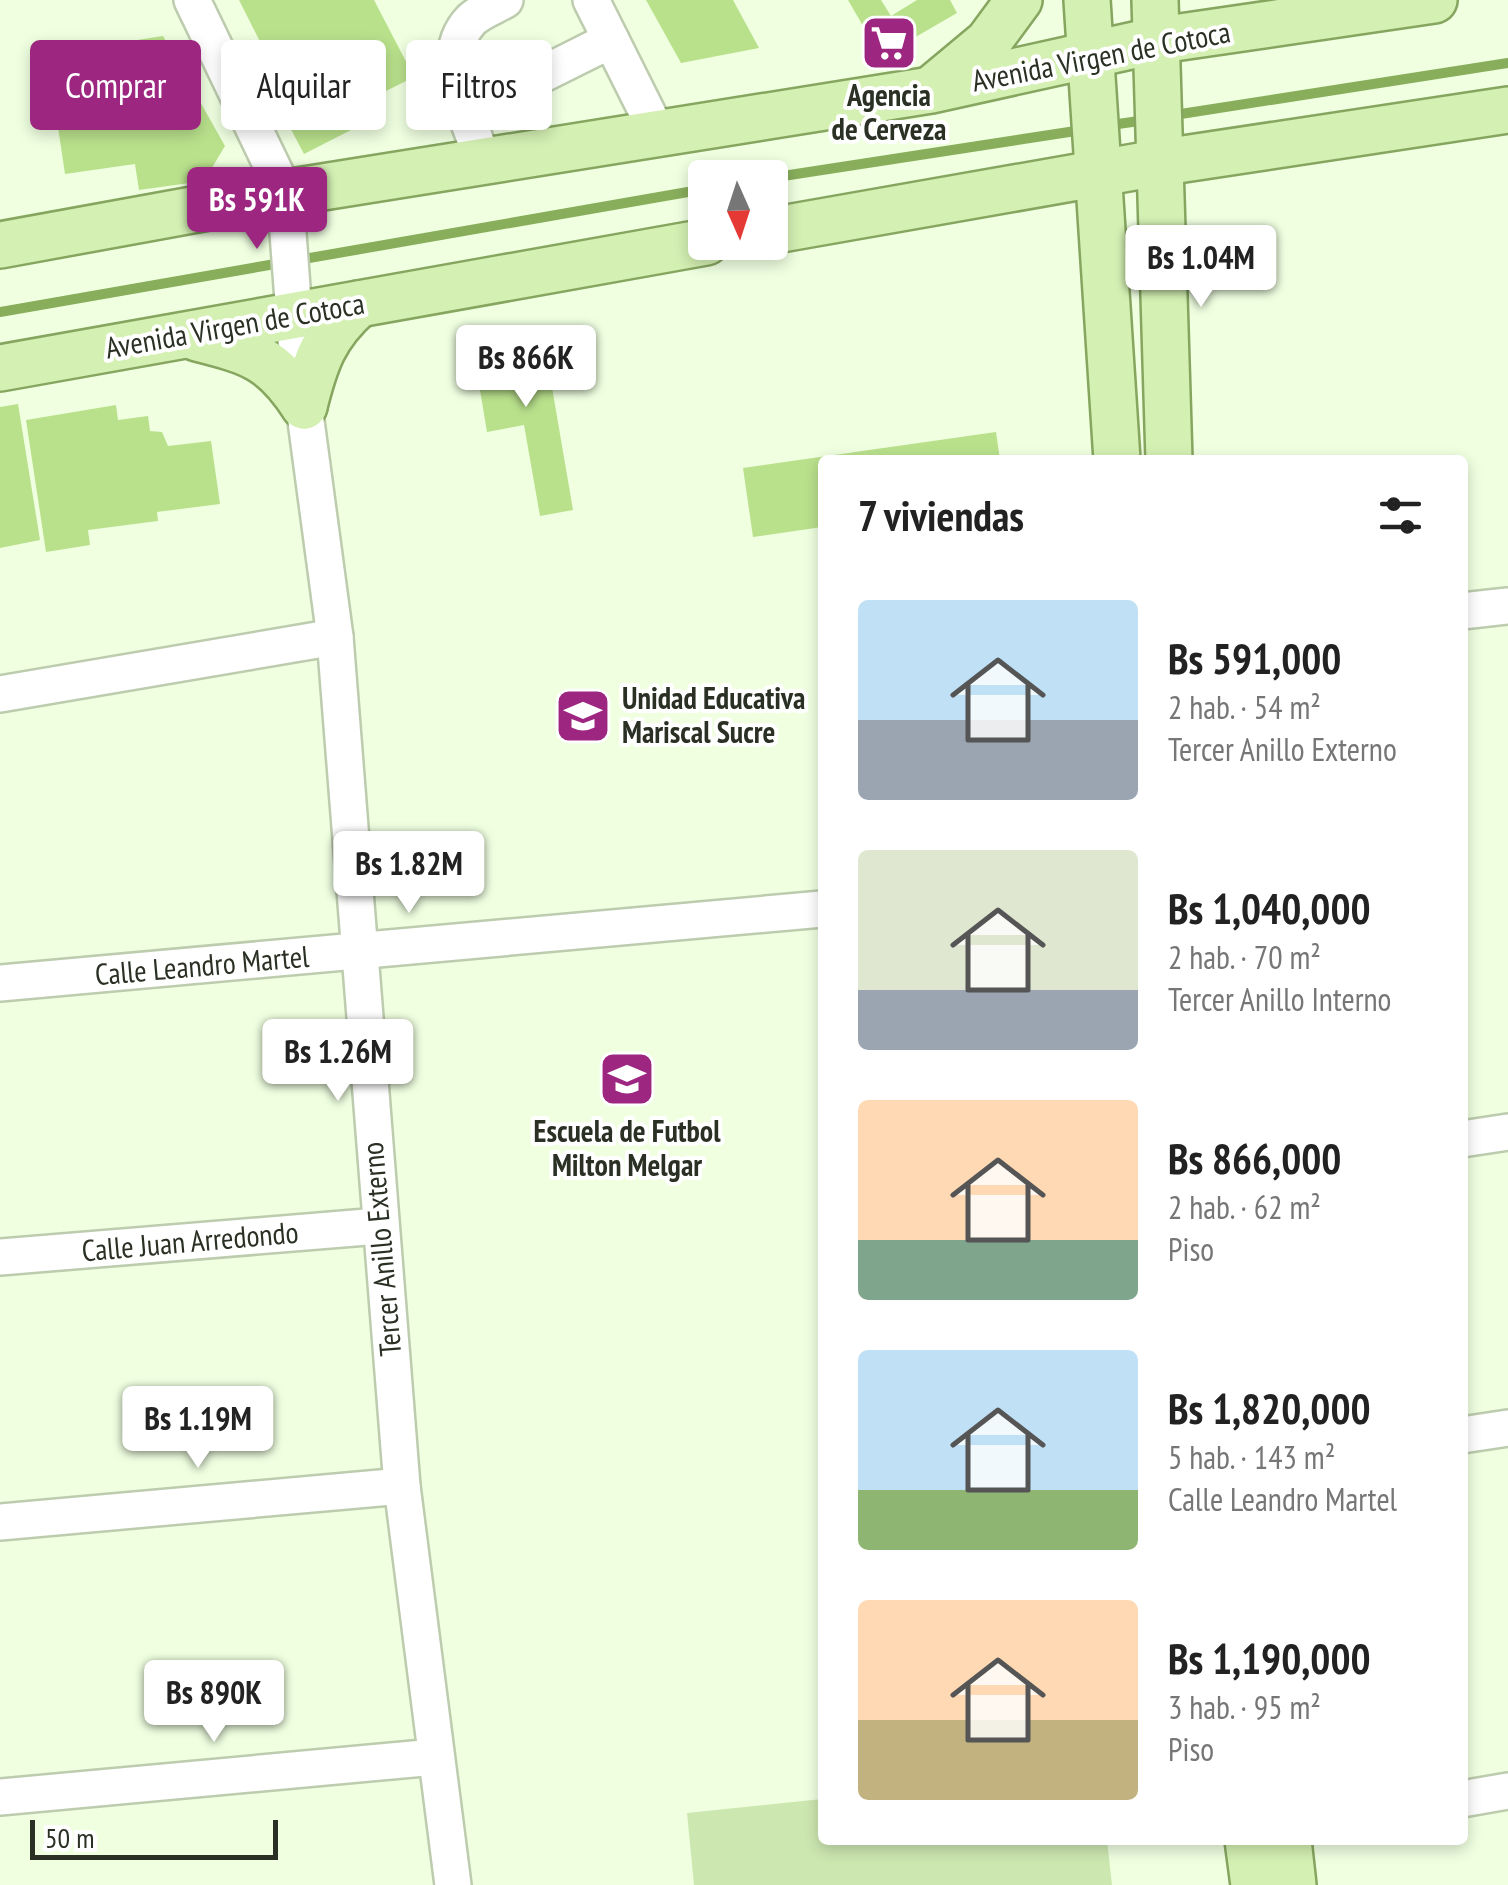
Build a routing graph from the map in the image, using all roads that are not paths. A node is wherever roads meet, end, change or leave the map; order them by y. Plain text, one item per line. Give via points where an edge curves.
1 (192, 0) edge
2 (505, 0) edge
3 (590, 0) edge
4 (1019, 0) edge
5 (1088, 0) edge
6 (1294, 0) edge
7 (1434, 0) edge
8 (1380, 8) junction
9 (1154, 34) edge
10 (458, 40) edge
11 (611, 40) junction
12 (1090, 64) junction
13 (552, 70) edge
14 (930, 90) junction
15 (1508, 110) edge
16 (473, 130) edge
17 (658, 134) junction
18 (1156, 157) junction
19 (483, 162) junction
20 (1096, 167) junction
21 (286, 203) junction
22 (788, 227) edge
23 (0, 245) edge
24 (688, 245) edge
25 (294, 301) junction
26 (358, 304) junction
27 (186, 335) junction
28 (0, 368) edge
29 (1110, 369) junction
30 (304, 406) junction
31 (1117, 455) edge
32 (1138, 455) edge
33 (1169, 455) edge
34 (1508, 606) edge
35 (1468, 610) edge
36 (335, 637) junction
37 (0, 694) edge
38 (818, 909) edge
39 (361, 953) junction
40 (0, 983) edge
41 (1508, 1132) edge
42 (1468, 1137) edge
43 (379, 1226) junction
44 (0, 1258) edge
45 (1508, 1428) edge
46 (1468, 1434) edge
47 (402, 1486) junction
48 (0, 1522) edge
49 (435, 1758) junction
50 (1508, 1791) edge
51 (0, 1797) edge
52 (1468, 1798) edge
53 (1253, 1845) edge
54 (1278, 1870) edge
55 (453, 1885) edge

1 - 21 street
2 - 10 street via 471,20
3 - 11 street
4 - 14 main road via 988,42
5 - 12 main road
6 - 8 main road
7 - 8 main road, Avenida Virgen de Cotoca
8 - 9 main road, Avenida Virgen de Cotoca
9 - 12 main road, Avenida Virgen de Cotoca
9 - 18 main road
11 - 13 street
11 - 17 street
12 - 14 main road, Avenida Virgen de Cotoca
12 - 20 main road
14 - 17 main road, Avenida Virgen de Cotoca
15 - 18 main road
16 - 19 street
17 - 19 main road, Avenida Virgen de Cotoca
18 - 20 main road
18 - 33 main road
19 - 21 main road, Avenida Virgen de Cotoca
20 - 22 main road
20 - 29 main road
21 - 23 main road, Avenida Virgen de Cotoca
21 - 25 street, Tercer Anillo Externo
24 - 26 main road, Avenida Virgen de Cotoca
25 - 26 main road, Avenida Virgen de Cotoca
25 - 27 main road, Avenida Virgen de Cotoca
25 - 30 street, Tercer Anillo Externo
26 - 30 main road via 319,349
27 - 28 main road, Avenida Virgen de Cotoca
27 - 30 main road via 257,354 284,376
29 - 31 main road
29 - 32 main road via 1131,411
30 - 36 street, Tercer Anillo Externo
34 - 35 street
36 - 37 street
36 - 39 street, Tercer Anillo Externo
38 - 39 street, Calle Leandro Martel
39 - 40 street, Calle Leandro Martel
39 - 43 street, Tercer Anillo Externo
41 - 42 street
43 - 44 street, Calle Juan Arredondo
43 - 47 street, Tercer Anillo Externo
45 - 46 street
47 - 48 street
47 - 49 street, Tercer Anillo Externo
49 - 51 street
49 - 55 street, Tercer Anillo Externo
50 - 52 street
53 - 54 main road

